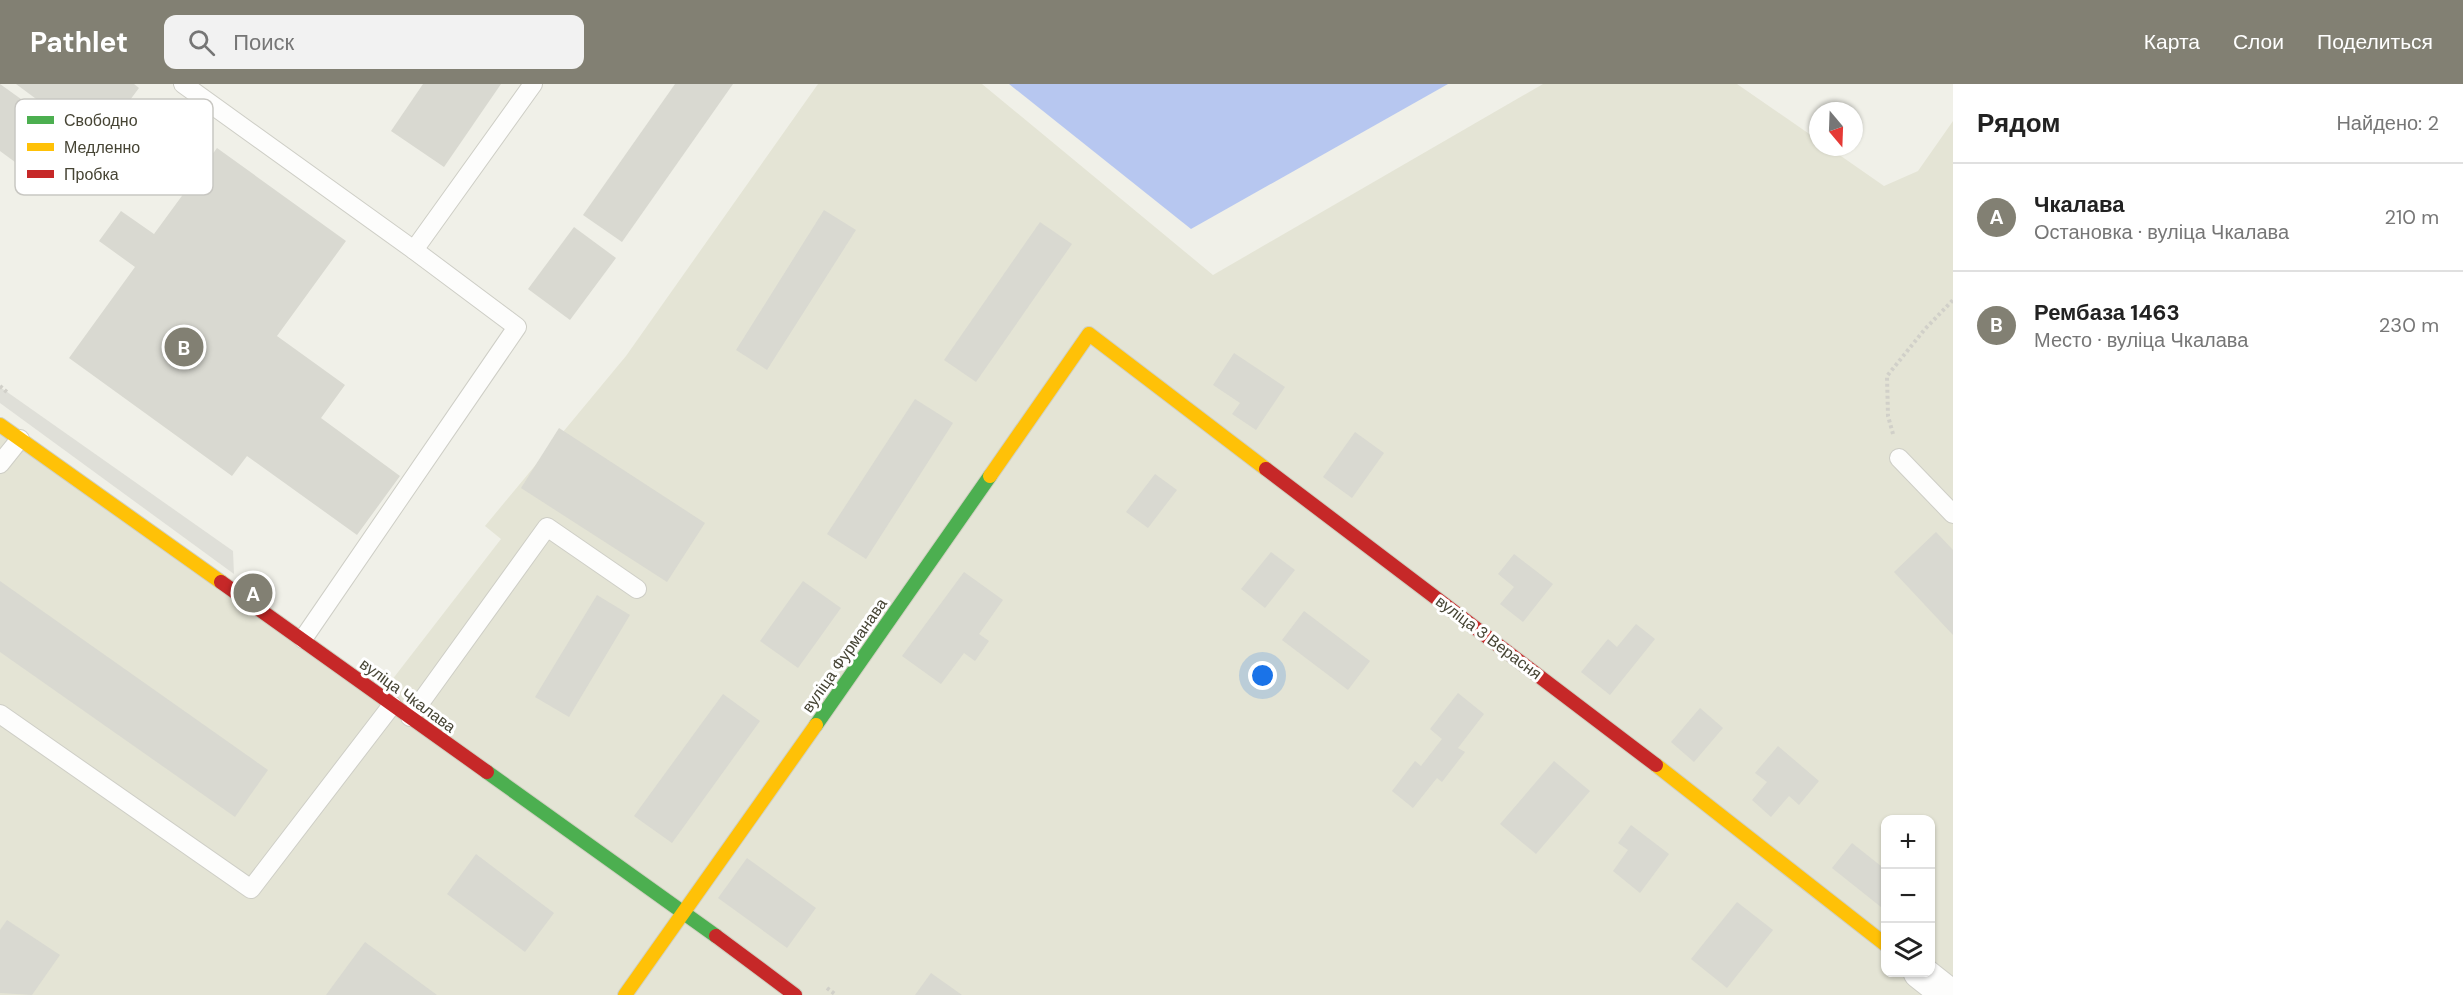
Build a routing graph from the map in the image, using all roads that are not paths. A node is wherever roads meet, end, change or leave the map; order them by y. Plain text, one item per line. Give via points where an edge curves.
1 (183, 84) edge
2 (533, 84) edge
3 (204, 99) edge
4 (213, 106) edge
5 (414, 250) junction
6 (1089, 334) joint
7 (0, 425) edge
8 (20, 440) junction
9 (1899, 458) road end
10 (0, 464) edge
11 (1953, 514) edge
12 (637, 589) dead end
13 (303, 639) junction
14 (392, 705) junction
15 (0, 714) edge
16 (410, 717) junction
17 (685, 913) junction
18 (1881, 941) edge
19 (1926, 977) edge
20 (625, 995) edge
21 (795, 995) edge
22 (1949, 995) edge

1 - 3 lane
2 - 5 lane
4 - 5 lane
5 - 13 lane via 517,327
6 - 17 street, вуліца Фурманава
6 - 18 street, вуліца 3 Верасня via 1632,746
7 - 8 street, вуліца Чкалава
8 - 10 lane
8 - 13 street, вуліца Чкалава
9 - 11 lane
12 - 16 lane via 547,527
13 - 14 street, вуліца Чкалава
14 - 15 lane via 251,889
14 - 16 street, вуліца Чкалава
16 - 17 street, вуліца Чкалава
17 - 20 street, вуліца Фурманава
17 - 21 street, вуліца Чкалава
19 - 22 street

